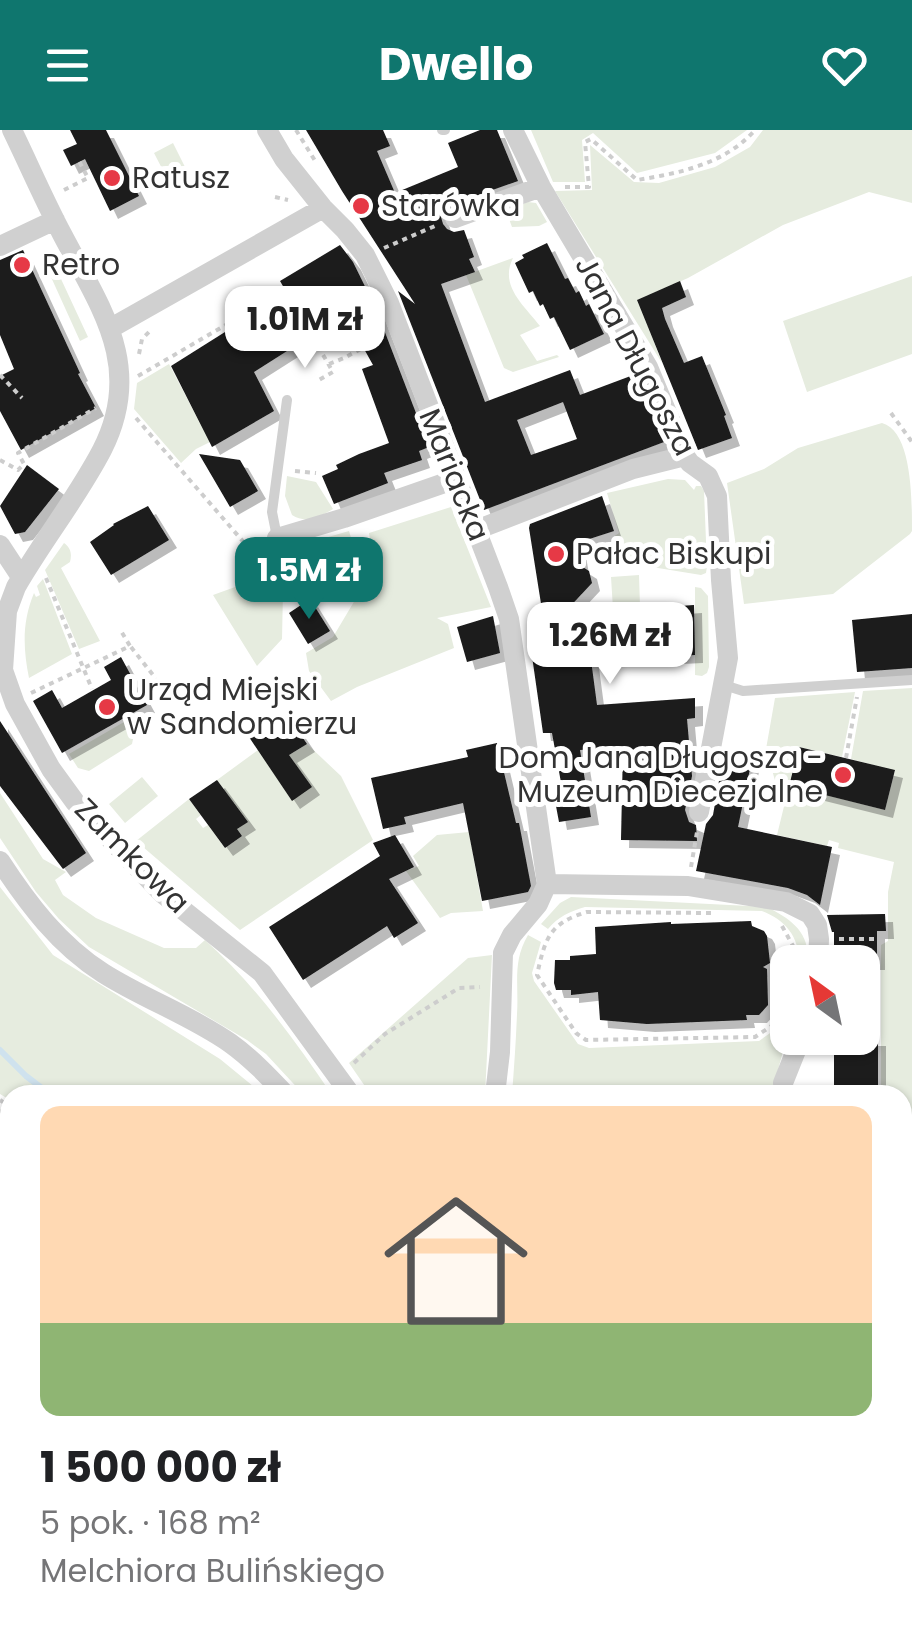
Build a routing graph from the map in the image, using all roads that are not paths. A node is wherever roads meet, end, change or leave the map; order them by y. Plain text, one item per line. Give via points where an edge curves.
1 (12, 130) edge
2 (267, 130) edge
3 (513, 130) edge
4 (550, 187) junction
5 (323, 208) junction
6 (454, 218) road end
7 (55, 220) junction
8 (0, 246) edge
9 (111, 328) junction
10 (286, 400) dead end
11 (685, 456) junction
12 (456, 480) junction
13 (476, 530) junction
14 (277, 538) joint
15 (0, 545) edge
16 (22, 577) junction
17 (912, 680) edge
18 (724, 685) junction
19 (700, 812) road end
20 (0, 862) edge
21 (547, 884) junction
22 (819, 945) edge
23 (794, 1055) edge
24 (783, 1083) dead end
25 (276, 1085) edge
26 (344, 1085) edge
27 (496, 1085) edge

1 - 7 street, Zamkowa
2 - 5 street, Mariacka
3 - 4 street, Jana Długosza
4 - 6 street
4 - 11 street, Jana Długosza via 648,367
5 - 9 street
5 - 12 street, Mariacka via 365,255 388,302
7 - 8 street
7 - 9 street, Zamkowa
9 - 16 street, Zamkowa via 120,378 109,432
10 - 14 lane via 272,512
11 - 13 street via 633,469
11 - 18 street, Jana Długosza via 708,476 716,496 728,658
12 - 13 street, Mariacka
12 - 14 street
13 - 21 street, Mariacka via 510,619
15 - 16 street
16 - 26 street, Zamkowa via 7,611 3,670 50,768 163,894 262,973
17 - 18 lane via 743,690
18 - 19 street, Jana Długosza
20 - 25 street via 74,951 231,1044
21 - 22 street via 688,886 786,902 810,914
21 - 27 street via 503,954
23 - 24 street

